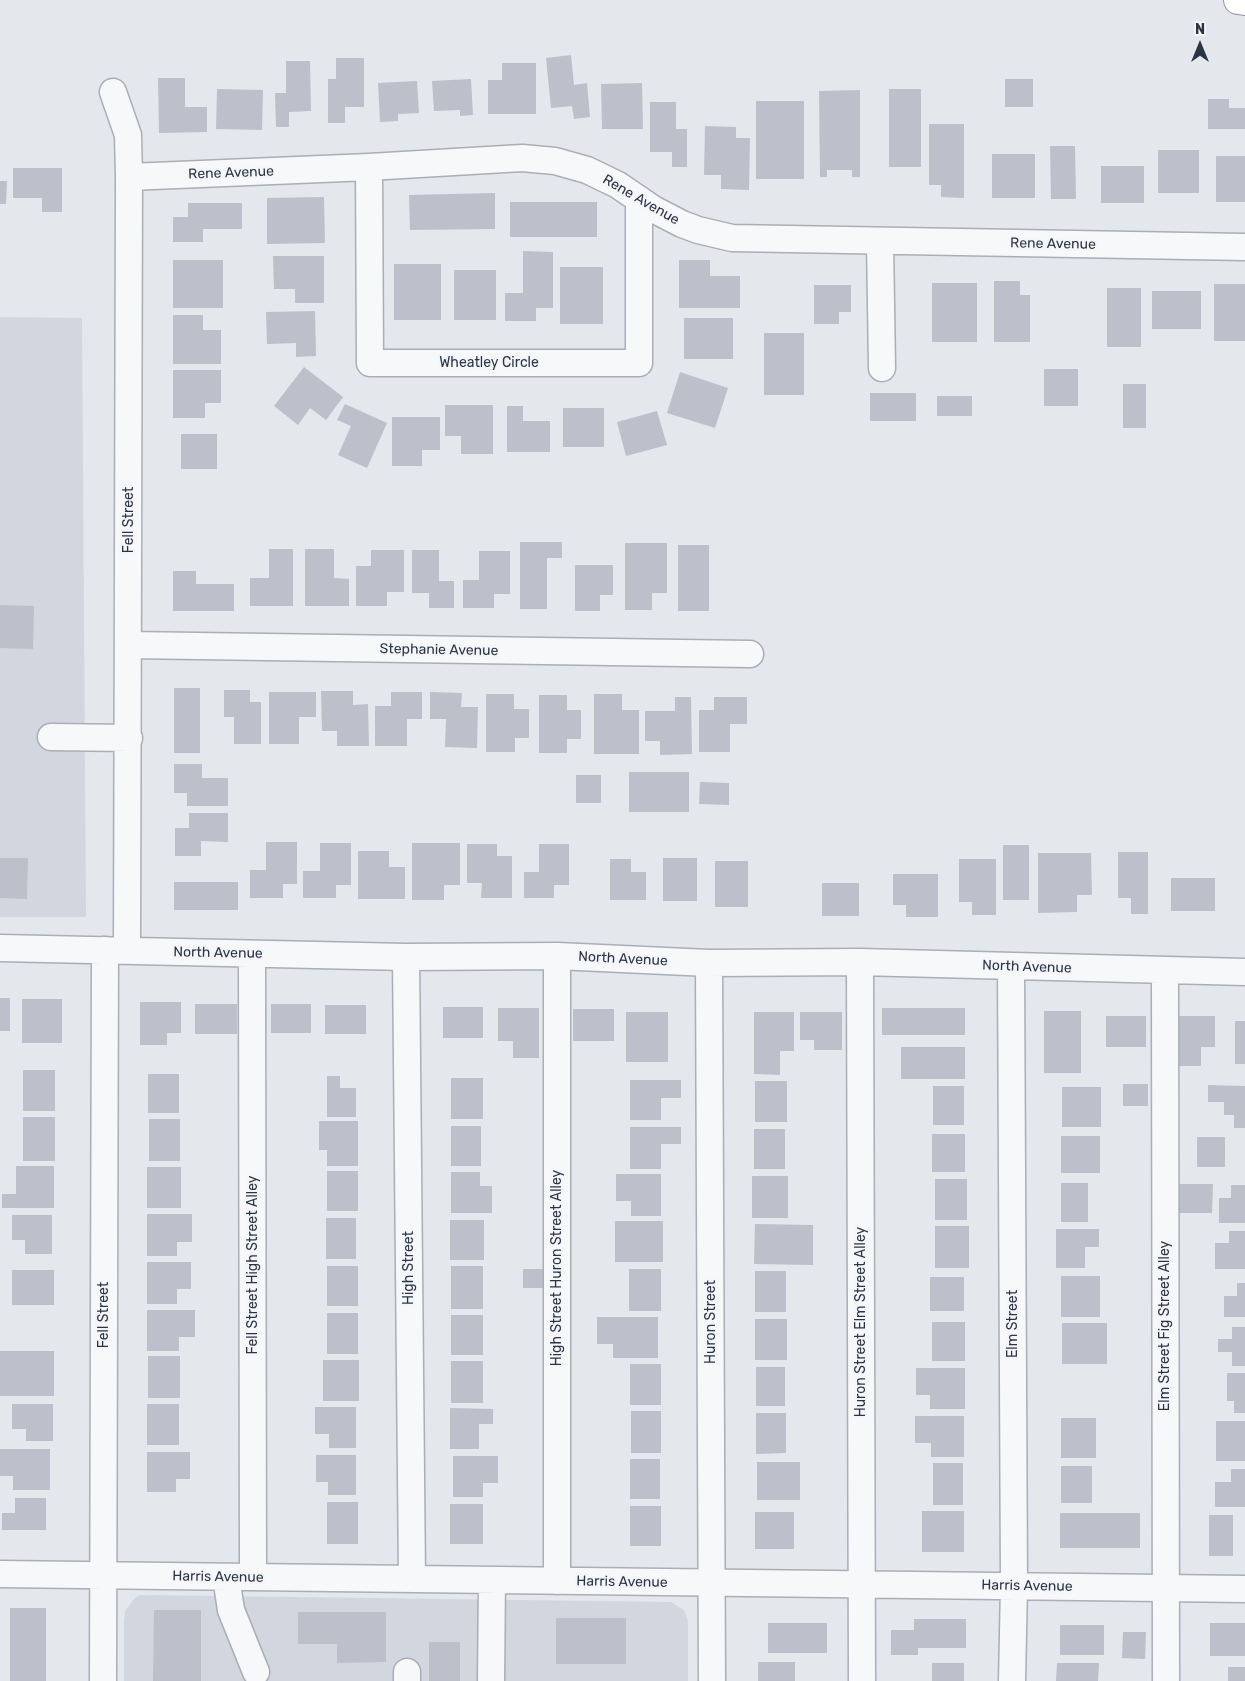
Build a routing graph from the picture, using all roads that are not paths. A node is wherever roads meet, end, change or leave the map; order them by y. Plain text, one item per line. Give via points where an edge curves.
1 (1238, 0) edge
2 (1245, 2) edge
3 (113, 92) dead end
4 (369, 167) junction
5 (129, 177) junction
6 (639, 199) junction
7 (880, 241) junction
8 (1245, 247) edge
9 (882, 368) dead end
10 (129, 645) junction
11 (750, 654) dead end
12 (51, 737) dead end
13 (129, 738) junction
14 (0, 948) edge
15 (116, 950) junction
16 (252, 954) junction
17 (557, 956) junction
18 (406, 957) junction
19 (860, 962) junction
20 (709, 963) junction
21 (1011, 966) junction
22 (1165, 971) junction
23 (1245, 972) edge
24 (0, 1574) edge
25 (104, 1575) junction
26 (226, 1577) junction
27 (253, 1577) junction
28 (412, 1579) junction
29 (492, 1580) junction
30 (557, 1581) junction
31 (712, 1583) junction
32 (862, 1584) junction
33 (1014, 1586) junction
34 (1166, 1588) junction
35 (1245, 1589) edge
36 (256, 1672) dead end
37 (103, 1681) edge
38 (491, 1681) edge
39 (712, 1681) edge
40 (862, 1681) edge
41 (1012, 1681) edge
42 (1166, 1681) edge

1 - 2 highway
3 - 5 street, Fell Street via 128,135
4 - 5 street, Rene Avenue
4 - 6 street, Rene Avenue via 522,158 555,161 587,170 618,184
4 - 6 street, Wheatley Circle via 370,363 639,363
5 - 10 street, Fell Street
6 - 7 street, Rene Avenue via 682,224 732,238
7 - 8 street, Rene Avenue
7 - 9 street
10 - 11 street, Stephanie Avenue
10 - 13 street, Fell Street
12 - 13 street
13 - 15 street, Fell Street
14 - 15 street, North Avenue
15 - 16 street, North Avenue
15 - 25 street, Fell Street
16 - 18 street, North Avenue
16 - 27 street, Fell Street High Street Alley
17 - 18 street, North Avenue
17 - 20 street, North Avenue
17 - 30 street, High Street Huron Street Alley
18 - 28 street, High Street
19 - 20 street, North Avenue
19 - 21 street, North Avenue
19 - 32 street, Huron Street Elm Street Alley
20 - 31 street, Huron Street
21 - 22 street, North Avenue
21 - 33 street, Elm Street
22 - 23 street, North Avenue
22 - 34 street, Elm Street Fig Street Alley
24 - 25 street, Harris Avenue
25 - 26 street, Harris Avenue
25 - 37 street, Fell Street
26 - 27 street, Harris Avenue
26 - 36 street via 231,1610
27 - 28 street, Harris Avenue
28 - 29 street, Harris Avenue
29 - 30 street, Harris Avenue
29 - 38 street
30 - 31 street, Harris Avenue
31 - 32 street, Harris Avenue
31 - 39 street, Huron Street
32 - 33 street, Harris Avenue
32 - 40 street, Huron Street Elm Street Alley
33 - 34 street, Harris Avenue
33 - 41 street, Elm Street
34 - 35 street, Harris Avenue
34 - 42 street, Elm Street Fig Street Alley

